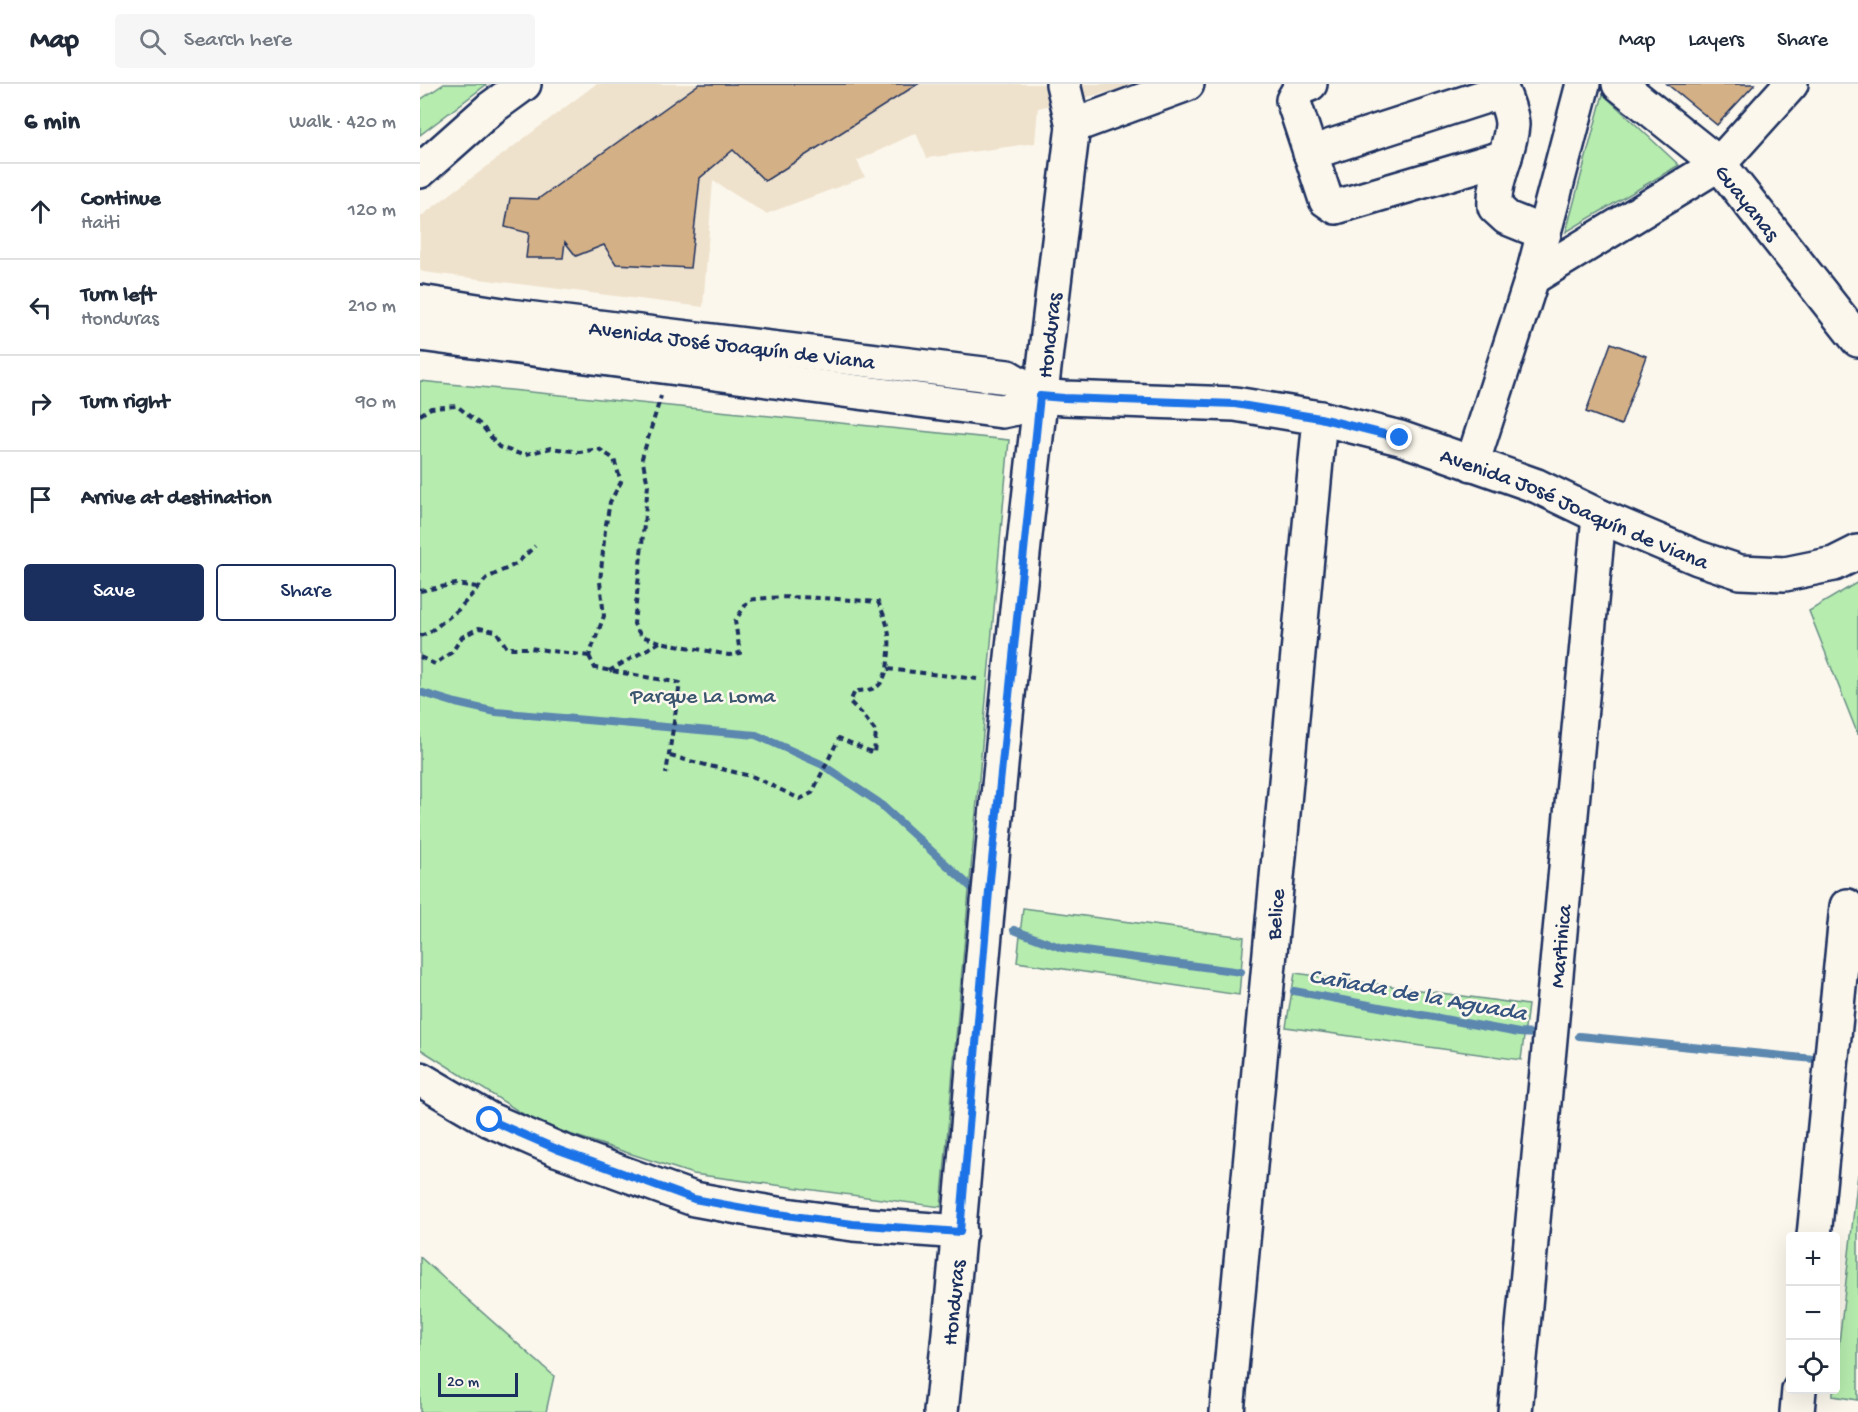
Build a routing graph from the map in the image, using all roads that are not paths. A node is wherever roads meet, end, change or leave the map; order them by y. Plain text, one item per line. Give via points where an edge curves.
1 (524, 84) edge
2 (1063, 84) edge
3 (1187, 84) edge
4 (1310, 84) edge
5 (1582, 84) edge
6 (1619, 84) edge
7 (1791, 84) edge
8 (1501, 88) edge
9 (1073, 126) junction
10 (1310, 153) junction
11 (1505, 157) junction
12 (1719, 164) junction
13 (420, 171) edge
14 (1544, 232) junction
15 (1532, 278) junction
16 (420, 302) edge
17 (420, 334) edge
18 (1858, 339) edge
19 (680, 358) junction
20 (1040, 396) junction
21 (1320, 418) junction
22 (1472, 464) junction
23 (1599, 516) junction
24 (1858, 552) edge
25 (1847, 906) dead end
26 (420, 1079) edge
27 (960, 1232) junction
28 (1814, 1232) edge
29 (1799, 1394) edge
30 (941, 1412) edge
31 (1227, 1412) edge
32 (1515, 1412) edge
33 (1797, 1412) edge

1 - 13 street
2 - 9 street, Honduras
3 - 9 street
4 - 10 street via 1300,88 1293,100
5 - 14 street
6 - 12 street, Guayanas
7 - 12 street
8 - 10 street
8 - 11 street via 1512,123
9 - 20 street, Honduras
10 - 11 street via 1326,200 1336,207
11 - 14 street via 1494,192 1495,207 1506,218
12 - 15 street
12 - 18 street, Guayanas
14 - 15 street
15 - 22 street
16 - 19 street, Avenida José Joaquín de Viana via 509,316
17 - 19 street, Avenida José Joaquín de Viana
19 - 20 street, Avenida José Joaquín de Viana via 1008,376
20 - 21 street, Avenida José Joaquín de Viana via 1235,404
20 - 27 street, Honduras via 990,880
21 - 22 street, Avenida José Joaquín de Viana via 1400,438
21 - 31 street, Belice
22 - 23 street, Avenida José Joaquín de Viana via 1537,486
23 - 24 street, Avenida José Joaquín de Viana via 1740,572 1785,574 1834,564
23 - 32 street, Martinica
25 - 28 street
26 - 27 street via 490,1120 559,1150 694,1199 853,1224
27 - 30 street, Honduras
29 - 33 street

